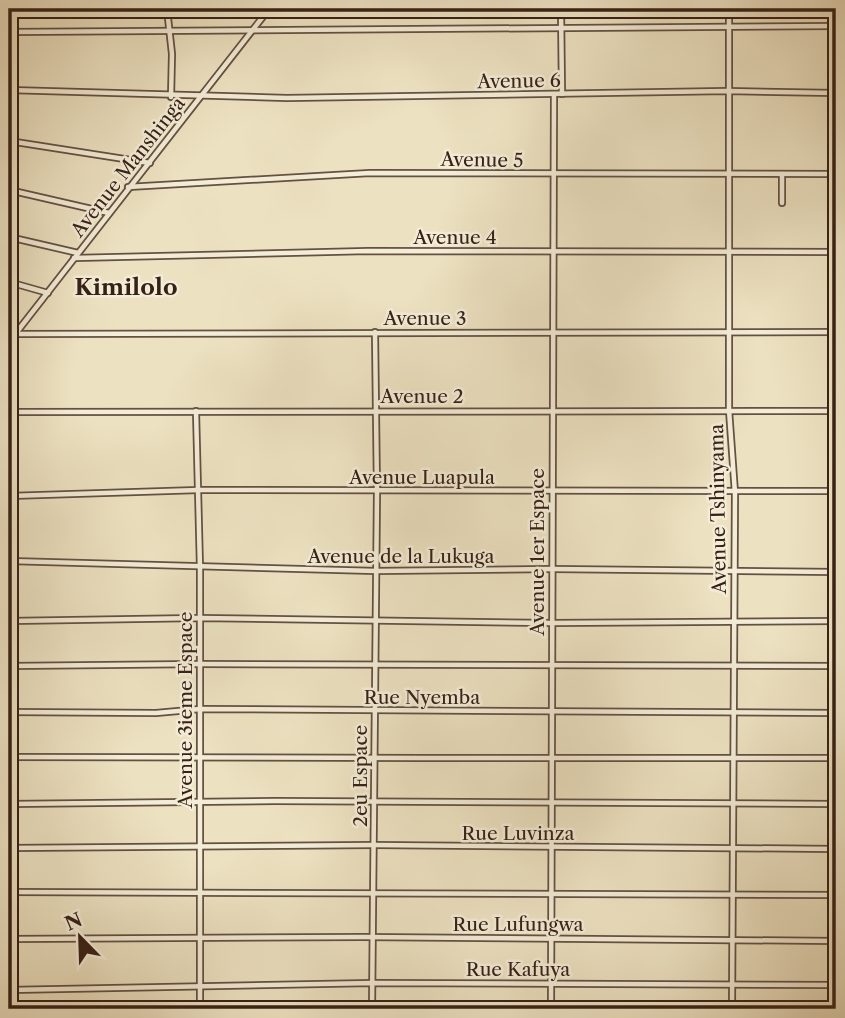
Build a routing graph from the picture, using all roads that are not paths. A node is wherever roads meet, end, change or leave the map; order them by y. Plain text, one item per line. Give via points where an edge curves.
1 (167, 9) edge
2 (269, 9) edge
3 (561, 9) edge
4 (729, 9) edge
5 (728, 25) junction
6 (836, 26) edge
7 (561, 28) junction
8 (169, 30) junction
9 (249, 31) junction
10 (9, 32) edge
11 (9, 90) edge
12 (727, 91) junction
13 (836, 93) edge
14 (554, 94) junction
15 (562, 94) junction
16 (203, 96) junction
17 (171, 97) junction
18 (9, 141) edge
19 (150, 163) junction
20 (728, 174) junction
21 (782, 174) junction
22 (836, 174) edge
23 (554, 175) junction
24 (128, 187) junction
25 (9, 190) edge
26 (782, 203) dead end
27 (109, 213) junction
28 (9, 237) edge
29 (552, 252) junction
30 (836, 252) edge
31 (78, 253) junction
32 (728, 254) junction
33 (74, 258) junction
34 (9, 282) edge
35 (48, 293) junction
36 (374, 332) junction
37 (552, 332) junction
38 (728, 332) junction
39 (836, 332) edge
40 (12, 335) edge
41 (9, 342) edge
42 (376, 410) junction
43 (552, 410) junction
44 (729, 410) junction
45 (196, 411) junction
46 (836, 411) edge
47 (9, 412) edge
48 (199, 490) junction
49 (551, 491) junction
50 (836, 491) edge
51 (377, 492) junction
52 (735, 493) junction
53 (9, 496) edge
54 (10, 561) edge
55 (200, 568) junction
56 (552, 569) junction
57 (376, 571) junction
58 (735, 572) junction
59 (836, 572) edge
60 (199, 618) junction
61 (375, 619) junction
62 (10, 621) edge
63 (734, 621) junction
64 (836, 621) edge
65 (551, 623) junction
66 (200, 664) junction
67 (375, 664) junction
68 (550, 664) junction
69 (11, 666) edge
70 (733, 666) junction
71 (836, 666) edge
72 (200, 709) junction
73 (551, 710) junction
74 (375, 711) junction
75 (11, 712) edge
76 (732, 712) junction
77 (836, 713) edge
78 (376, 756) junction
79 (551, 756) junction
80 (11, 757) edge
81 (733, 758) junction
82 (836, 758) edge
83 (200, 759) junction
84 (374, 801) junction
85 (550, 802) junction
86 (11, 804) edge
87 (199, 804) junction
88 (733, 804) junction
89 (836, 804) edge
90 (374, 845) junction
91 (550, 847) junction
92 (11, 848) edge
93 (199, 848) junction
94 (732, 849) junction
95 (836, 849) edge
96 (11, 892) edge
97 (373, 892) junction
98 (551, 892) junction
99 (199, 894) junction
100 (836, 895) edge
101 (731, 896) junction
102 (372, 937) junction
103 (550, 938) junction
104 (10, 939) edge
105 (199, 939) junction
106 (731, 940) junction
107 (836, 940) edge
108 (373, 982) junction
109 (552, 982) junction
110 (836, 985) edge
111 (200, 986) junction
112 (732, 986) junction
113 (11, 990) edge
114 (12, 1009) edge
115 (200, 1009) edge
116 (372, 1009) edge
117 (551, 1009) edge
118 (732, 1009) edge

1 - 8 street
2 - 9 street, Avenue Manshinga
3 - 7 street
4 - 5 street, Avenue Tshinyama
5 - 6 street
5 - 7 street
5 - 12 street, Avenue Tshinyama
7 - 9 street
7 - 15 street
8 - 9 street
8 - 10 street
8 - 17 street
9 - 16 street, Avenue Manshinga
11 - 17 street, Avenue 6
12 - 13 street, Avenue 6
12 - 15 street, Avenue 6
12 - 20 street, Avenue Tshinyama
14 - 15 street, Avenue 6
14 - 16 street, Avenue 6
14 - 23 street, Avenue 1er Espace
16 - 17 street, Avenue 6
16 - 19 street, Avenue Manshinga
18 - 19 street
19 - 24 street, Avenue Manshinga
20 - 21 street, Avenue 5
20 - 23 street, Avenue 5
20 - 32 street, Avenue Tshinyama
21 - 22 street, Avenue 5
21 - 26 street
23 - 24 street, Avenue 5 via 370,173
23 - 29 street, Avenue 1er Espace
24 - 27 street, Avenue Manshinga
25 - 27 street
27 - 31 street, Avenue Manshinga
28 - 31 street
29 - 32 street, Avenue 4
29 - 33 street, Avenue 4
29 - 37 street, Avenue 1er Espace
30 - 32 street, Avenue 4
31 - 33 street, Avenue Manshinga
32 - 38 street, Avenue Tshinyama
33 - 35 street, Avenue Manshinga
34 - 35 street
35 - 40 street, Avenue Manshinga
36 - 37 street, Avenue 3
36 - 40 street, Avenue 3
36 - 42 street, 2eu Espace
37 - 38 street, Avenue 3
37 - 43 street, Avenue 1er Espace
38 - 39 street, Avenue 3
38 - 44 street, Avenue Tshinyama
40 - 41 street, Avenue Manshinga
42 - 43 street, Avenue 2
42 - 45 street, Avenue 2
42 - 51 street, 2eu Espace
43 - 44 street, Avenue 2
43 - 49 street, Avenue 1er Espace
44 - 46 street, Avenue 2
44 - 52 street, Avenue Tshinyama
45 - 47 street, Avenue 2
45 - 48 street, Avenue 3ieme Espace
48 - 51 street, Avenue Luapula
48 - 53 street, Avenue Luapula
48 - 55 street, Avenue 3ieme Espace
49 - 51 street, Avenue Luapula
49 - 52 street, Avenue Luapula
49 - 56 street, Avenue 1er Espace
50 - 52 street, Avenue Luapula
51 - 57 street, 2eu Espace
52 - 58 street, Avenue Tshinyama
54 - 55 street, Avenue de la Lukuga
54 - 62 street
55 - 57 street, Avenue de la Lukuga
55 - 60 street, Avenue 3ieme Espace
56 - 57 street, Avenue de la Lukuga
56 - 58 street, Avenue de la Lukuga
56 - 65 street, Avenue 1er Espace
57 - 61 street, 2eu Espace
58 - 59 street, Avenue de la Lukuga
58 - 63 street, Avenue Tshinyama
60 - 61 street
60 - 62 street
60 - 66 street, Avenue 3ieme Espace
61 - 65 street
61 - 67 street, 2eu Espace
62 - 69 street
63 - 64 street
63 - 65 street
63 - 70 street, Avenue Tshinyama
65 - 68 street, Avenue 1er Espace
66 - 67 street
66 - 69 street
66 - 72 street, Avenue 3ieme Espace
67 - 68 street
67 - 74 street, 2eu Espace
68 - 70 street
68 - 73 street, Avenue 1er Espace
69 - 75 street
70 - 71 street
70 - 76 street, Avenue Tshinyama
72 - 74 street, Rue Nyemba
72 - 75 street, Rue Nyemba
72 - 83 street, Avenue 3ieme Espace
73 - 74 street, Rue Nyemba
73 - 76 street, Rue Nyemba
73 - 79 street, Avenue 1er Espace
74 - 78 street, 2eu Espace
75 - 80 street
76 - 77 street, Rue Nyemba
76 - 81 street, Avenue Tshinyama
78 - 79 street
78 - 83 street
78 - 84 street, 2eu Espace
79 - 81 street
79 - 85 street, Avenue 1er Espace
80 - 83 street
80 - 86 street
81 - 82 street
81 - 88 street, Avenue Tshinyama
83 - 87 street, Avenue 3ieme Espace
84 - 85 street
84 - 87 street
84 - 90 street, 2eu Espace
85 - 88 street
85 - 91 street, Avenue 1er Espace
86 - 87 street
86 - 92 street
87 - 93 street, Avenue 3ieme Espace
88 - 89 street
88 - 94 street, Avenue Tshinyama
90 - 91 street, Rue Luvinza
90 - 93 street, Rue Luvinza
90 - 97 street, 2eu Espace
91 - 94 street, Rue Luvinza
91 - 98 street, Avenue 1er Espace
92 - 93 street, Rue Luvinza
92 - 96 street
93 - 99 street, Avenue 3ieme Espace
94 - 95 street, Rue Luvinza
94 - 101 street, Avenue Tshinyama
96 - 99 street
96 - 104 street
97 - 98 street
97 - 99 street
97 - 102 street, 2eu Espace
98 - 101 street
98 - 103 street, Avenue 1er Espace
99 - 105 street, Avenue 3ieme Espace
100 - 101 street
101 - 106 street, Avenue Tshinyama
102 - 103 street, Rue Lufungwa
102 - 105 street, Rue Lufungwa
102 - 108 street, 2eu Espace
103 - 106 street, Rue Lufungwa
103 - 109 street, Avenue 1er Espace
104 - 105 street, Rue Lufungwa
104 - 113 street
105 - 111 street, Avenue 3ieme Espace
106 - 107 street, Rue Lufungwa
106 - 112 street, Avenue Tshinyama
108 - 109 street, Rue Kafuya
108 - 111 street, Rue Kafuya
108 - 116 street, 2eu Espace
109 - 112 street, Rue Kafuya
109 - 117 street, Avenue 1er Espace
110 - 112 street, Rue Kafuya
111 - 113 street, Rue Kafuya
111 - 115 street, Avenue 3ieme Espace
112 - 118 street, Avenue Tshinyama
113 - 114 street

